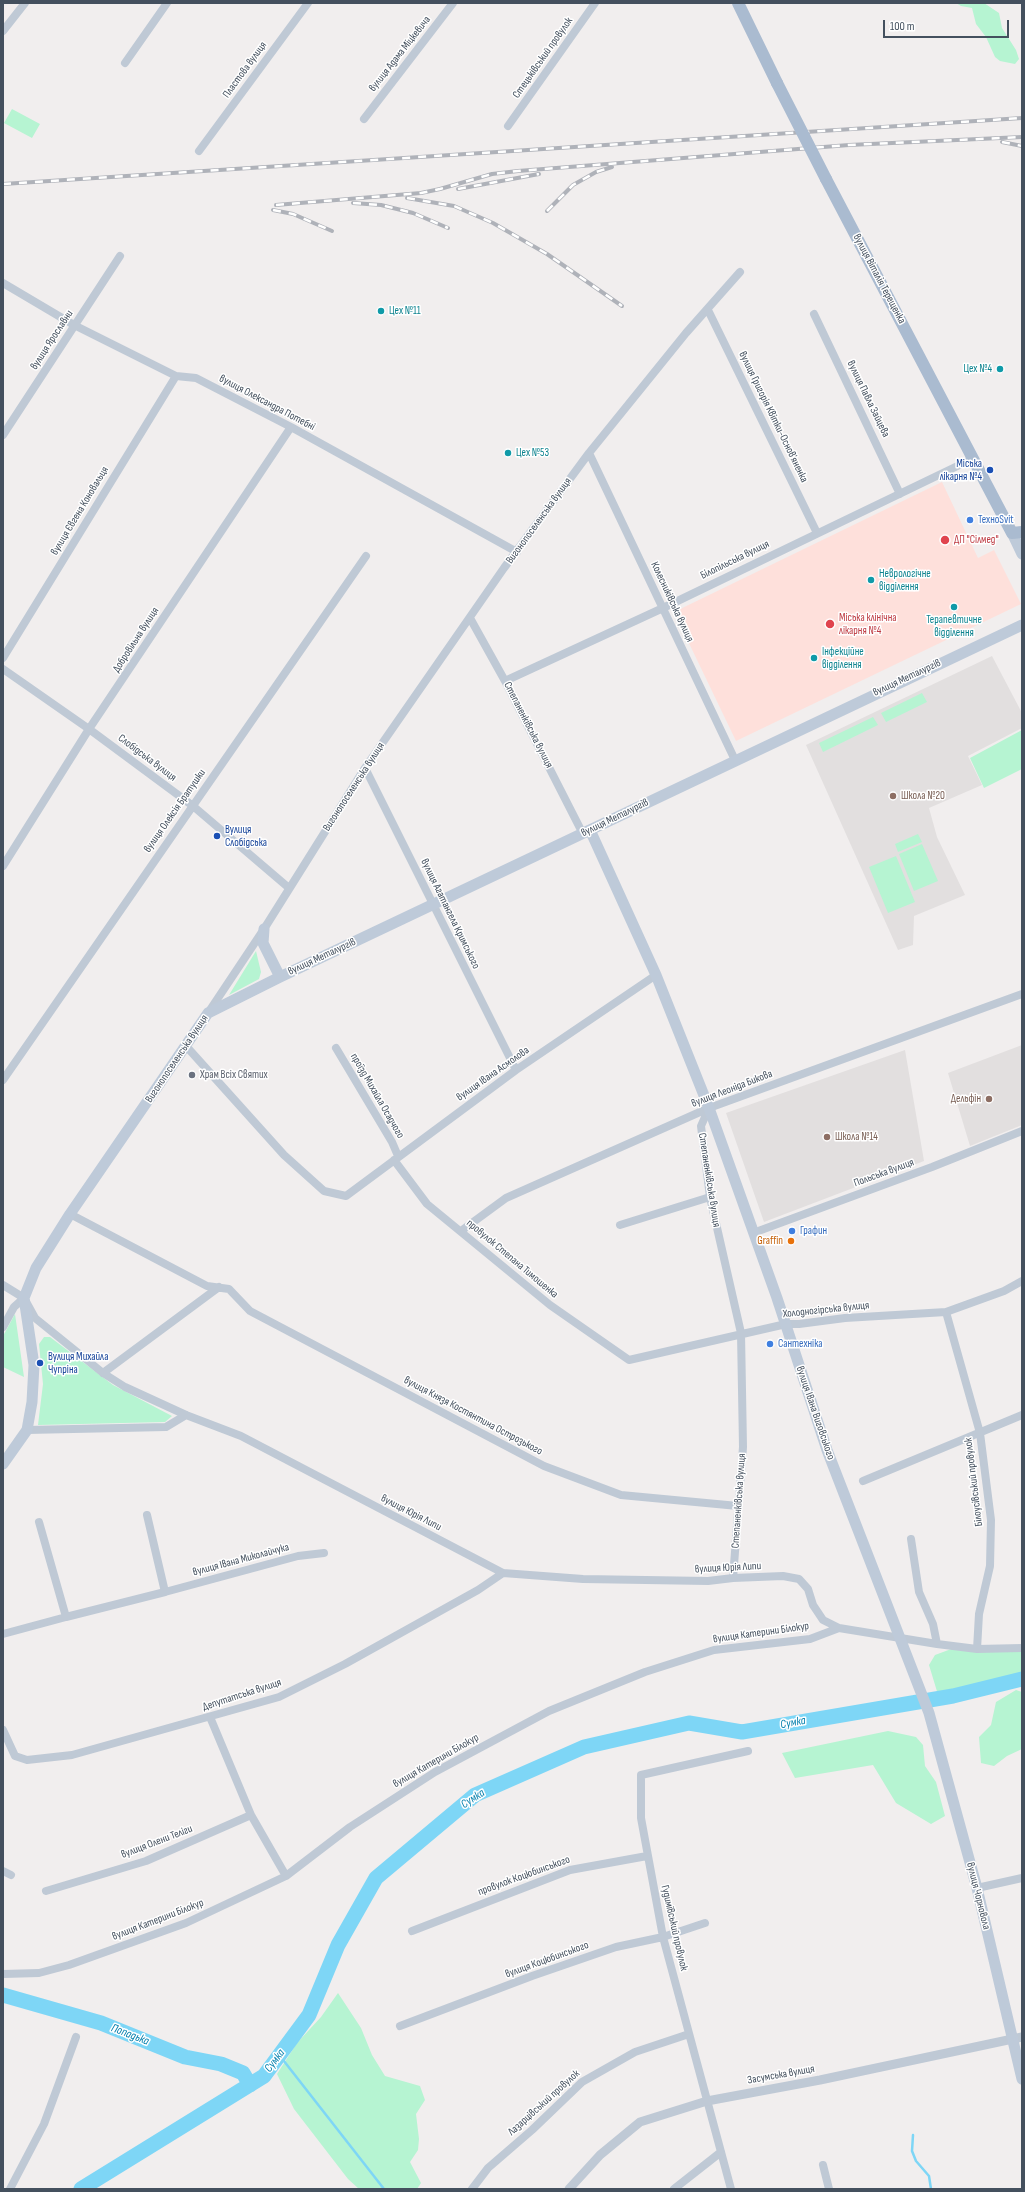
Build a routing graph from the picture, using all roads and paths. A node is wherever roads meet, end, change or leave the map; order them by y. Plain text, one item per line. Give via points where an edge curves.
1 (25, 3) edge
2 (167, 3) edge
3 (308, 3) edge
4 (453, 3) edge
5 (595, 3) edge
6 (738, 3) edge
7 (3, 31) edge
8 (125, 63) dead end
9 (364, 119) dead end
10 (508, 126) dead end
11 (199, 150) dead end
12 (120, 256) dead end
13 (740, 272) dead end
14 (3, 283) edge
15 (708, 310) junction
16 (814, 314) dead end
17 (74, 325) junction
18 (176, 376) junction
19 (290, 427) junction
20 (3, 435) edge
21 (589, 453) junction
22 (974, 458) junction
23 (900, 494) junction
24 (1017, 532) edge
25 (817, 533) junction
26 (517, 552) junction
27 (1022, 554) edge
28 (366, 556) dead end
29 (663, 608) junction
30 (470, 618) junction
31 (1022, 625) edge
32 (3, 658) edge
33 (3, 669) edge
34 (505, 681) junction
35 (89, 729) junction
36 (735, 760) junction
37 (365, 768) junction
38 (193, 806) junction
39 (587, 832) junction
40 (3, 866) edge
41 (289, 888) junction
42 (434, 905) junction
43 (264, 929) junction
44 (656, 975) junction
45 (280, 977) junction
46 (1022, 994) edge
47 (208, 1013) junction
48 (186, 1046) junction
49 (336, 1048) dead end
50 (516, 1070) junction
51 (3, 1080) edge
52 (709, 1108) junction
53 (1022, 1131) edge
54 (396, 1158) junction
55 (710, 1197) junction
56 (70, 1214) junction
57 (620, 1225) dead end
58 (461, 1231) junction
59 (753, 1233) junction
60 (1022, 1281) edge
61 (3, 1285) edge
62 (219, 1287) junction
63 (24, 1298) junction
64 (946, 1312) junction
65 (786, 1324) junction
66 (3, 1327) edge
67 (741, 1333) junction
68 (629, 1360) joint
69 (103, 1373) junction
70 (1022, 1415) edge
71 (186, 1416) junction
72 (26, 1430) junction
73 (980, 1433) junction
74 (3, 1464) edge
75 (863, 1481) dead end
76 (738, 1506) junction
77 (147, 1515) dead end
78 (39, 1522) dead end
79 (911, 1539) dead end
80 (324, 1553) dead end
81 (503, 1573) junction
82 (733, 1578) junction
83 (165, 1592) junction
84 (66, 1617) junction
85 (839, 1628) junction
86 (3, 1634) edge
87 (902, 1639) junction
88 (936, 1644) junction
89 (1022, 1648) edge
90 (977, 1649) junction
91 (914, 1670) joint
92 (210, 1717) junction
93 (3, 1730) edge
94 (748, 1751) dead end
95 (251, 1815) junction
96 (647, 1856) junction
97 (3, 1871) edge
98 (11, 1875) dead end
99 (286, 1876) junction
100 (1022, 1878) edge
101 (977, 1888) junction
102 (46, 1891) dead end
103 (705, 1923) dead end
104 (412, 1931) dead end
105 (663, 1937) junction
106 (3, 1974) edge
107 (400, 2026) dead end
108 (689, 2034) junction
109 (76, 2037) dead end
110 (1017, 2038) edge
111 (1022, 2079) edge
112 (706, 2101) junction
113 (721, 2152) junction
114 (823, 2165) dead end
115 (10, 2189) edge
116 (472, 2189) edge
117 (569, 2189) edge
118 (674, 2189) edge
119 (731, 2189) edge
120 (829, 2189) edge

1 - 7 street
2 - 8 street
3 - 11 street, Пластова вулиця
4 - 9 street, вулиця Адама Міцкевича
5 - 10 street, Стецьківський провулок
6 - 22 main road, вулиця Віталія Терещенка, bridge via 826,178
12 - 17 street, вулиця Ярославни
13 - 15 street, Вигонопоселенська вулиця
14 - 17 street, вулиця Олександра Потебні
15 - 21 street, Вигонопоселенська вулиця via 686,333
15 - 25 street, вулиця Григорія Квітки-Основʼяненка
16 - 23 street, вулиця Павла Зайцева
17 - 18 street, вулиця Олександра Потебні
17 - 20 street, вулиця Ярославни
18 - 19 street, вулиця Олександра Потебні via 196,378
18 - 32 street, вулиця Євгена Коновальця
19 - 26 street, вулиця Олександра Потебні
19 - 35 street, Добровільна вулиця
21 - 26 street, Вигонопоселенська вулиця
21 - 29 street, Колесниківська вулиця
22 - 23 street, Білопільська вулиця
22 - 24 main road, вулиця Віталія Терещенка
23 - 25 street, Білопільська вулиця
24 - 27 main road, вулиця Віталія Терещенка
25 - 29 street, Білопільська вулиця
26 - 30 street, Вигонопоселенська вулиця
28 - 38 street, вулиця Олексія Братушки
29 - 34 street, Білопільська вулиця
29 - 36 street, Колесниківська вулиця
30 - 34 street, Степаненківська вулиця
30 - 37 street, Вигонопоселенська вулиця
31 - 36 main road, вулиця Металургів
33 - 35 street, Слобідська вулиця
34 - 39 street, Степаненківська вулиця
35 - 38 street, Слобідська вулиця
35 - 40 street, Добровільна вулиця
36 - 39 main road, вулиця Металургів
37 - 41 street, Вигонопоселенська вулиця
37 - 42 street, вулиця Агатангела Кримського
38 - 41 street, Слобідська вулиця
38 - 51 street, вулиця Олексія Братушки
39 - 42 main road, вулиця Металургів
39 - 44 main road, Степаненківська вулиця
41 - 43 street, Вигонопоселенська вулиця
42 - 45 main road, вулиця Металургів
42 - 50 street, вулиця Агатангела Кримського
43 - 45 main road via 263,943
43 - 47 street, Вигонопоселенська вулиця
44 - 50 street, вулиця Івана Асмолова
44 - 52 main road, Степаненківська вулиця
45 - 47 main road, вулиця Металургів
46 - 52 street, вулиця Леоніда Бикова
47 - 48 main road, Вигонопоселенська вулиця
48 - 54 street, вулиця Івана Асмолова via 284,1155 324,1190 346,1196
48 - 56 main road, Вигонопоселенська вулиця
49 - 54 street, проїзд Михайла Осадчого via 392,1142
50 - 54 street, вулиця Івана Асмолова
52 - 55 street, Степаненківська вулиця via 700,1126
52 - 58 street, вулиця Леоніда Бикова via 506,1198
52 - 59 main road, вулиця Івана Виговського
53 - 59 street, Польська вулиця
54 - 58 street, провулок Степана Тимошенка via 427,1204
55 - 57 street
55 - 67 street, Степаненківська вулиця
56 - 62 street, вулиця Князя Костянтина Острозького via 207,1286
56 - 63 main road, Вигонопоселенська вулиця via 36,1268
58 - 68 street, провулок Степана Тимошенка via 550,1305
59 - 65 main road, вулиця Івана Виговського
60 - 64 street, Холодногірська вулиця via 1004,1291
61 - 63 street, вулиця Юрія Липи
62 - 69 street
62 - 76 street, вулиця Князя Костянтина Острозького via 229,1289 250,1311 544,1466 621,1495
63 - 66 street, Вигонопоселенська вулиця via 14,1307
63 - 69 street, вулиця Юрія Липи via 35,1318
63 - 72 main road via 34,1381
64 - 65 street, Холодногірська вулиця
64 - 73 street, Білоусівський провулок
65 - 67 street, Холодногірська вулиця
65 - 87 main road, вулиця Івана Виговського via 827,1450
67 - 68 street, Холодногірська вулиця
67 - 76 street, Степаненківська вулиця via 743,1447
69 - 71 street, вулиця Юрія Липи via 125,1387
70 - 73 street
71 - 72 street via 166,1427
71 - 81 street, вулиця Юрія Липи via 241,1436
72 - 74 main road
73 - 75 street
73 - 90 street, Білоусівський провулок via 991,1520 990,1566 979,1614
76 - 82 street, Степаненківська вулиця
77 - 83 street
78 - 84 street
79 - 88 street via 919,1592 932,1624
80 - 83 street, вулиця Івана Миколайчука via 298,1556
81 - 82 street, вулиця Юрія Липи via 582,1579 708,1581
81 - 92 street, Депутатська вулиця via 478,1590 345,1664 279,1697
82 - 85 street, вулиця Юрія Липи via 783,1576 799,1579 808,1589 813,1606 823,1620
83 - 84 street, вулиця Івана Миколайчука
84 - 86 street, вулиця Івана Миколайчука
85 - 87 street
85 - 99 street, вулиця Катерини Білокур via 810,1639 714,1650 645,1672 549,1711 435,1772 350,1827
87 - 88 street
87 - 91 main road, вулиця Івана Виговського
88 - 90 street
89 - 90 street
91 - 101 main road, вулиця Чорновола via 929,1713
92 - 93 street, Депутатська вулиця via 72,1755 27,1760 15,1756
92 - 95 street
94 - 96 street, Гудимівський провулок via 641,1775 641,1818
95 - 99 street
95 - 102 street, вулиця Олени Теліги via 146,1861
96 - 104 street, провулок Коцюбинського via 570,1870
96 - 105 street, Гудимівський провулок
97 - 98 street
99 - 106 street, вулиця Катерини Білокур via 186,1923 69,1965 39,1972
100 - 101 street
101 - 110 main road, вулиця Чорновола
103 - 105 street, вулиця Коцюбинського
105 - 107 street, вулиця Коцюбинського via 616,1947
105 - 108 street, Гудимівський провулок
108 - 112 street, Гудимівський провулок
108 - 116 street, Лазарцівський провулок via 635,2052 582,2082 488,2168
109 - 115 street via 44,2124
110 - 111 main road, вулиця Чорновола
110 - 112 street, Засумська вулиця via 820,2080
112 - 113 street, Гудимівський провулок
112 - 117 street, Засумська вулиця via 640,2122 600,2155
113 - 118 street
113 - 119 street, Гудимівський провулок
114 - 120 street

